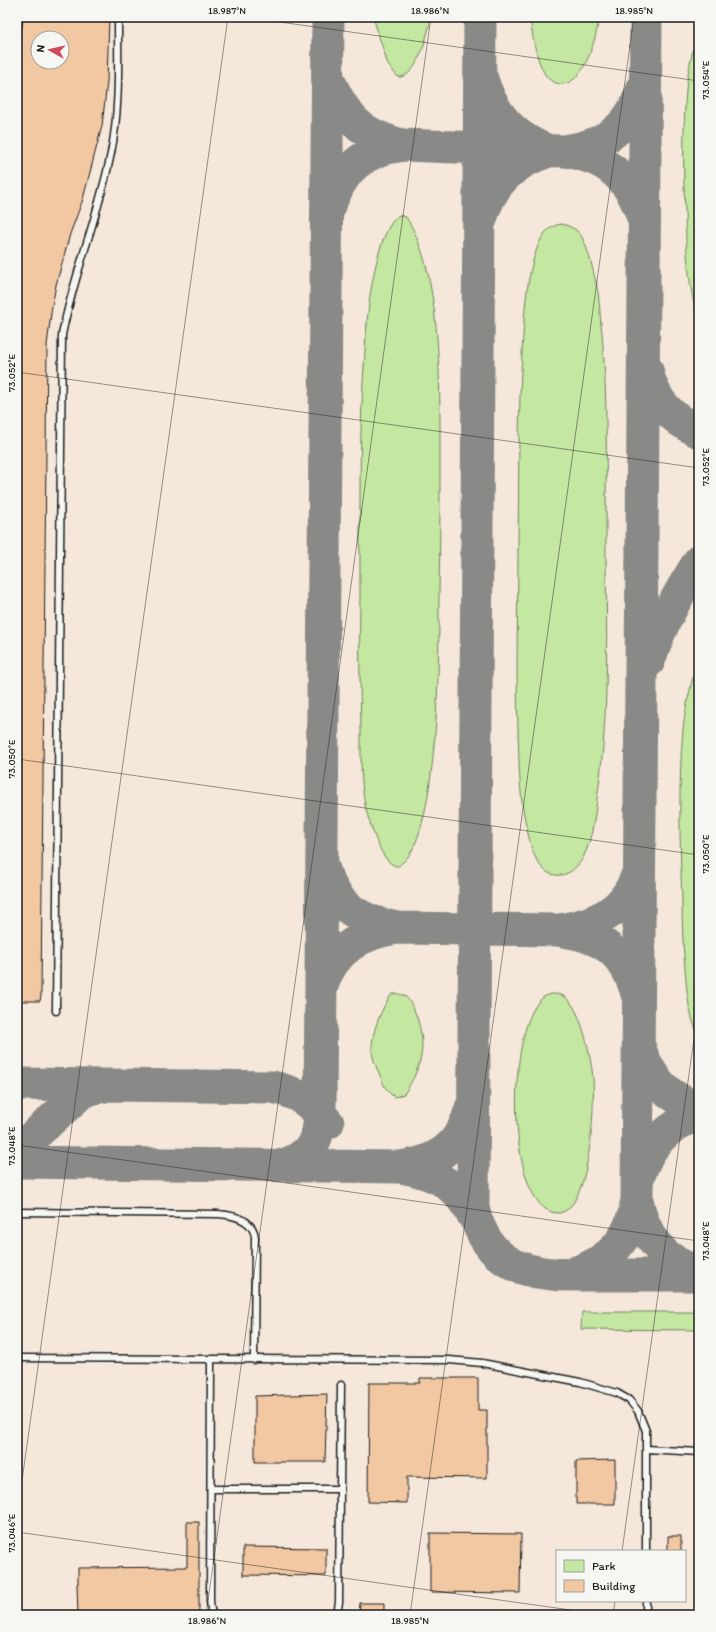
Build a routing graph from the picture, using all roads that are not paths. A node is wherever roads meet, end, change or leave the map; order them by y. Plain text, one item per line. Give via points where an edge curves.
1 (118, 17) edge
2 (56, 1011) dead end
3 (17, 1212) edge
4 (17, 1358) edge
5 (211, 1359) junction
6 (254, 1360) junction
7 (341, 1385) dead end
8 (646, 1449) junction
9 (699, 1452) edge
10 (211, 1489) junction
11 (340, 1489) junction
12 (646, 1550) edge
13 (646, 1602) edge
14 (213, 1615) edge
15 (337, 1615) edge
16 (646, 1615) edge

1 - 2 lane via 116,110 111,152 62,335
3 - 6 lane via 218,1214 247,1222 254,1230 255,1237
4 - 5 lane
5 - 6 lane
5 - 10 lane
6 - 8 lane via 449,1360 482,1363 580,1382 617,1393 630,1400 638,1411 646,1431
7 - 11 lane
8 - 9 lane
8 - 12 lane
10 - 11 lane
10 - 14 lane via 210,1600
11 - 15 lane
13 - 16 lane

